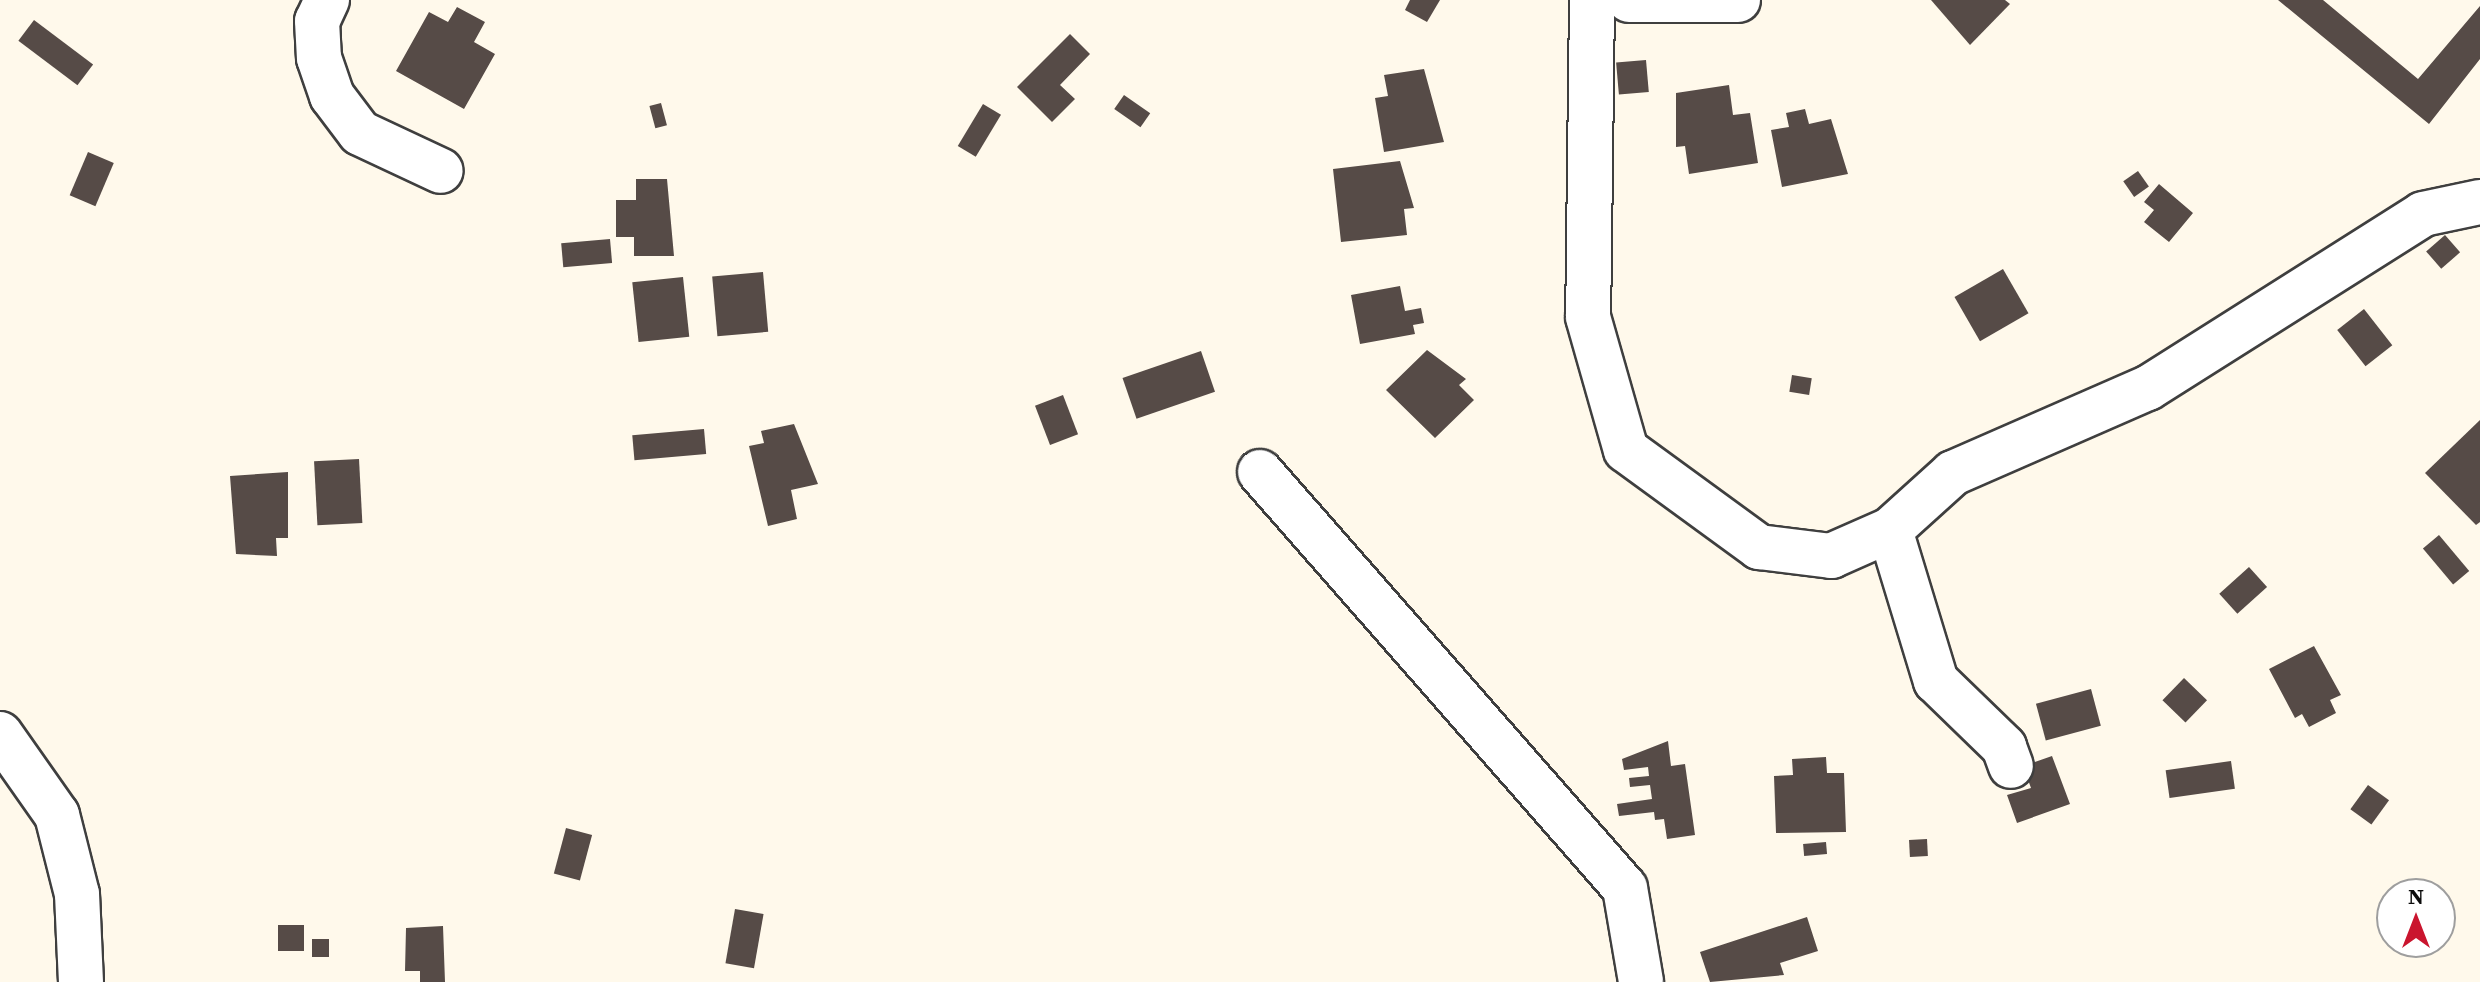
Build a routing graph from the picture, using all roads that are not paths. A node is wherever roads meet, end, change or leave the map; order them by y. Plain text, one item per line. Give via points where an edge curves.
1 (327, 0) edge
2 (1592, 0) edge
3 (1629, 0) edge
4 (1738, 0) edge
5 (441, 171) dead end
6 (2480, 202) edge
7 (1260, 472) dead end
8 (1890, 530) junction
9 (0, 734) edge
10 (2011, 766) dead end
11 (81, 982) edge
12 (1641, 982) edge

1 - 5 street via 317,21 319,58 332,96 360,133
2 - 8 street via 1588,317 1626,450 1759,547 1831,556
3 - 4 street
6 - 8 street via 2423,214 2148,388 1953,473
7 - 12 street via 1625,888
8 - 10 street via 1936,681 2004,747
9 - 11 street via 57,815 77,894

